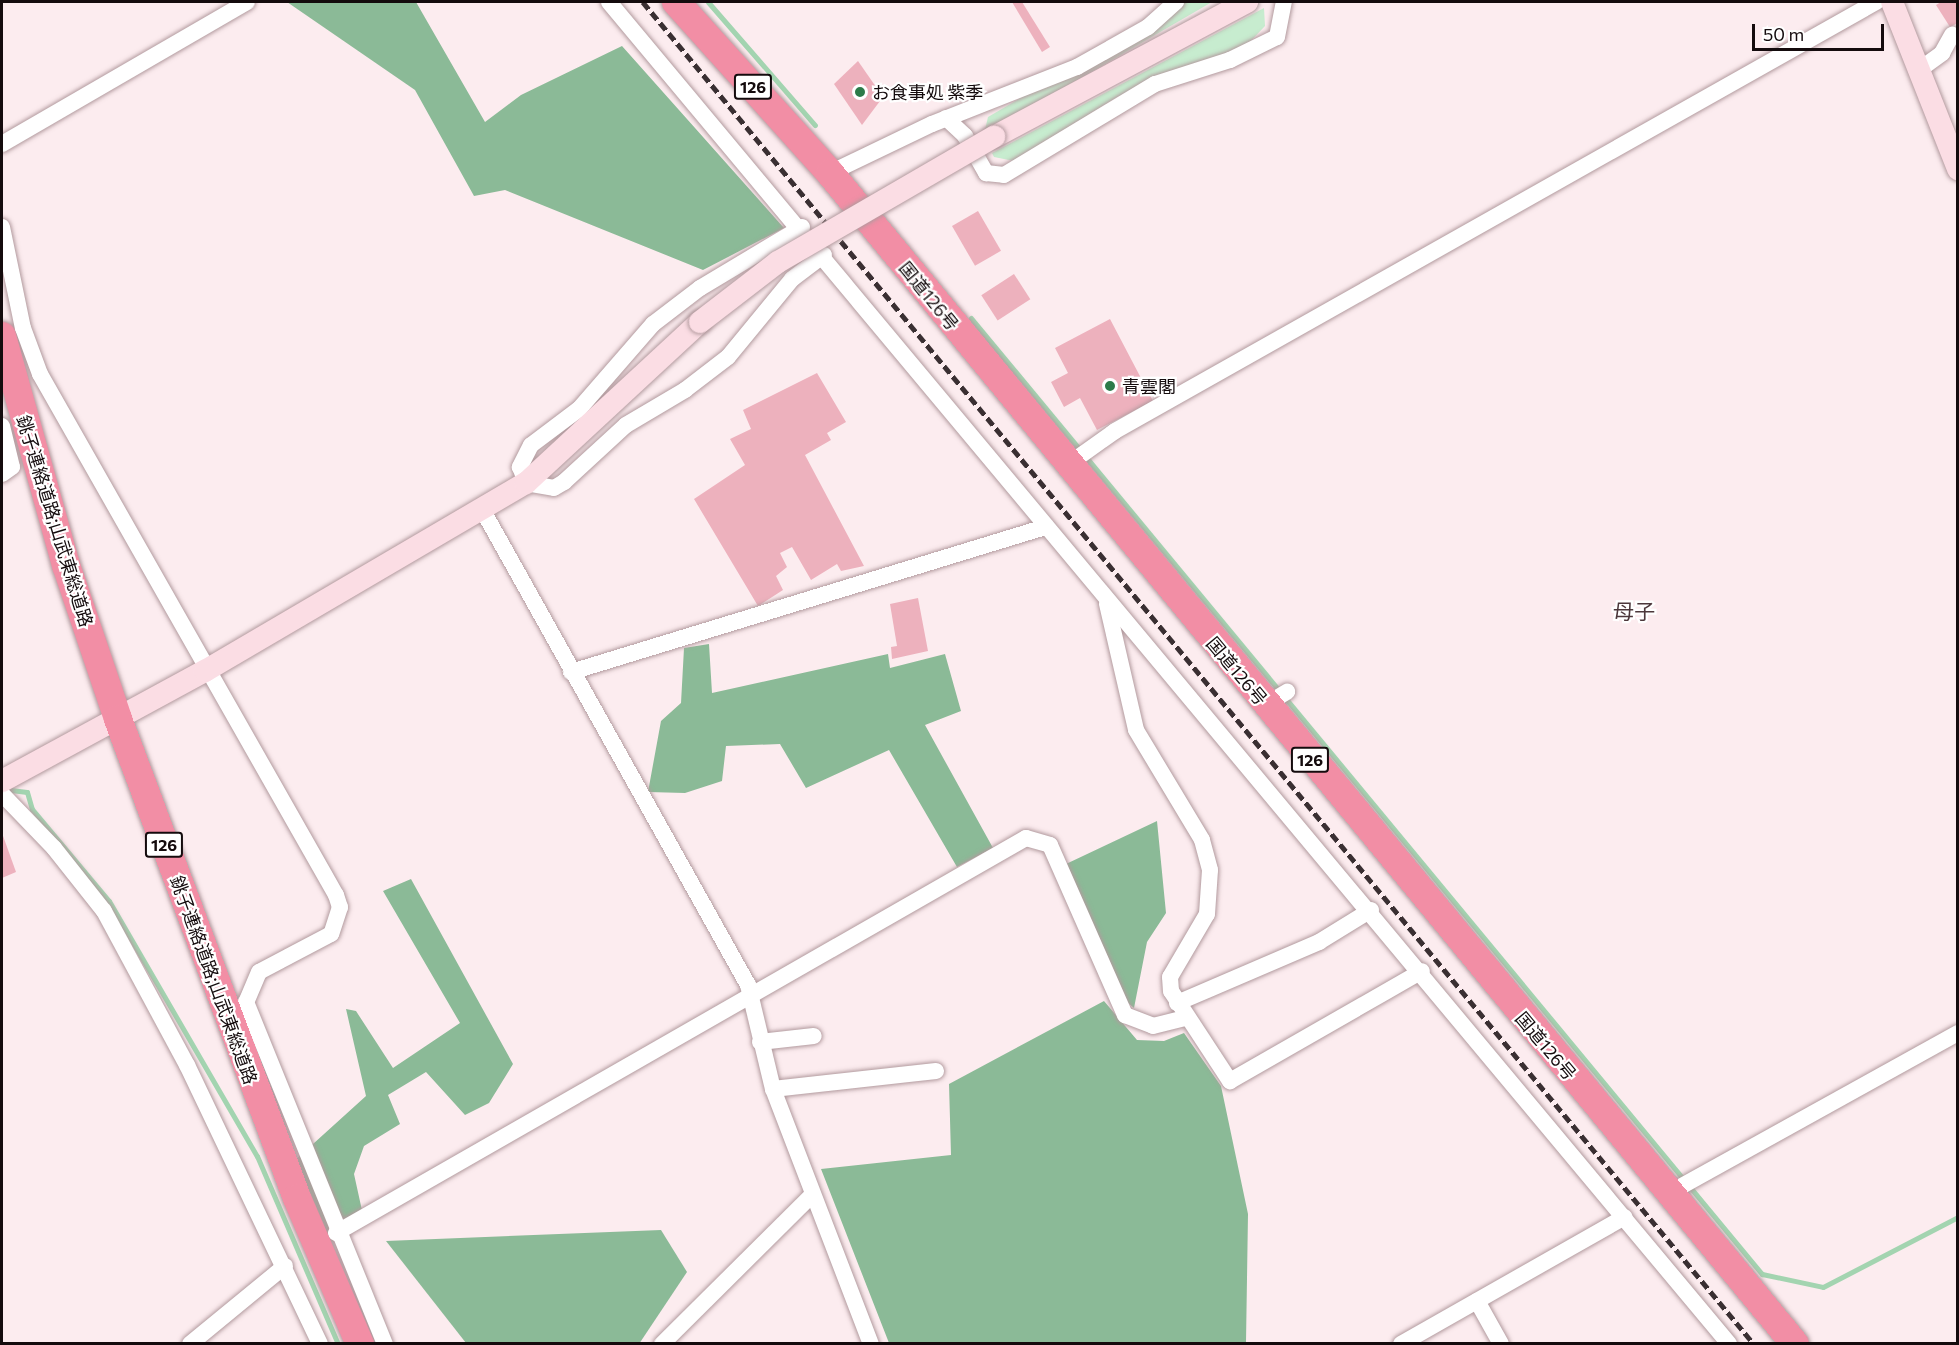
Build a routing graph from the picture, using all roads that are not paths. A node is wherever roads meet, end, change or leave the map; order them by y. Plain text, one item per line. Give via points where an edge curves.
1 (247, 2) edge
2 (609, 2) edge
3 (676, 2) edge
4 (1176, 2) edge
5 (1247, 2) edge
6 (1284, 2) edge
7 (1876, 2) edge
8 (1892, 2) edge
9 (1952, 35) dead end
10 (1919, 70) junction
11 (946, 118) junction
12 (2, 144) edge
13 (1958, 169) edge
14 (830, 173) junction
15 (867, 219) junction
16 (2, 227) edge
17 (801, 227) junction
18 (822, 253) junction
19 (2, 336) edge
20 (2, 426) edge
21 (1077, 457) junction
22 (2, 474) edge
23 (526, 483) junction
24 (482, 509) junction
25 (1047, 527) junction
26 (1107, 601) junction
27 (205, 671) junction
28 (571, 672) junction
29 (118, 719) junction
30 (2, 781) edge
31 (2, 794) edge
32 (1371, 910) junction
33 (1422, 971) junction
34 (752, 994) junction
35 (1177, 1003) junction
36 (1186, 1018) junction
37 (1958, 1033) edge
38 (814, 1036) dead end
39 (760, 1042) junction
40 (936, 1071) dead end
41 (773, 1089) junction
42 (1682, 1186) junction
43 (812, 1195) junction
44 (1625, 1217) junction
45 (336, 1233) junction
46 (285, 1266) junction
47 (1477, 1301) junction
48 (190, 1344) edge
49 (320, 1344) edge
50 (360, 1344) edge
51 (385, 1344) edge
52 (662, 1344) edge
53 (871, 1344) edge
54 (1401, 1344) edge
55 (1501, 1344) edge
56 (1729, 1344) edge
57 (1795, 1344) edge

1 - 12 street
2 - 17 street
3 - 14 highway, 国道126号 / 126
4 - 11 street via 1148,27 1077,67
5 - 23 street, bridge via 994,136 778,262 700,322
6 - 11 street via 1277,37 1230,60 1155,84 1004,176 986,173 965,136
7 - 21 street
8 - 10 street
9 - 10 street via 1942,53
10 - 13 street
11 - 14 street
14 - 15 highway, 国道126号 / 126
15 - 18 street
15 - 21 highway, 国道126号 / 126
16 - 27 street via 23,327 40,374
17 - 18 street
17 - 23 street via 700,288 653,324 579,409 524,455 520,467
18 - 23 street via 792,279 728,357 694,384 626,425 554,488
18 - 25 street
19 - 29 highway, 銚子連絡道路;山武東総道路 / 126 via 66,565
20 - 22 street via 12,467
21 - 42 highway, 国道126号 / 126
23 - 24 street
24 - 27 street
24 - 28 street
25 - 26 street
25 - 28 street
26 - 32 street
26 - 35 street via 1136,730 1202,840 1210,870 1207,914 1170,977
27 - 29 street
27 - 45 street via 340,907 331,934 259,972 246,1002
28 - 34 street
29 - 30 street
29 - 50 highway, 銚子連絡道路;山武東総道路 / 126 via 297,1198
31 - 46 street via 54,848 104,911
32 - 33 street
32 - 35 street via 1319,942
33 - 36 street via 1230,1081
33 - 44 street
34 - 36 street via 1026,838 1037,838 1050,845 1125,1015 1153,1026
34 - 39 street
34 - 45 street
35 - 36 street
37 - 42 street
38 - 39 street
39 - 41 street
40 - 41 street
41 - 43 street
42 - 57 highway, 国道126号 / 126
43 - 52 street
43 - 53 street via 822,1208
44 - 47 street
44 - 56 street
45 - 51 street
46 - 48 street
46 - 49 street
47 - 54 street
47 - 55 street

